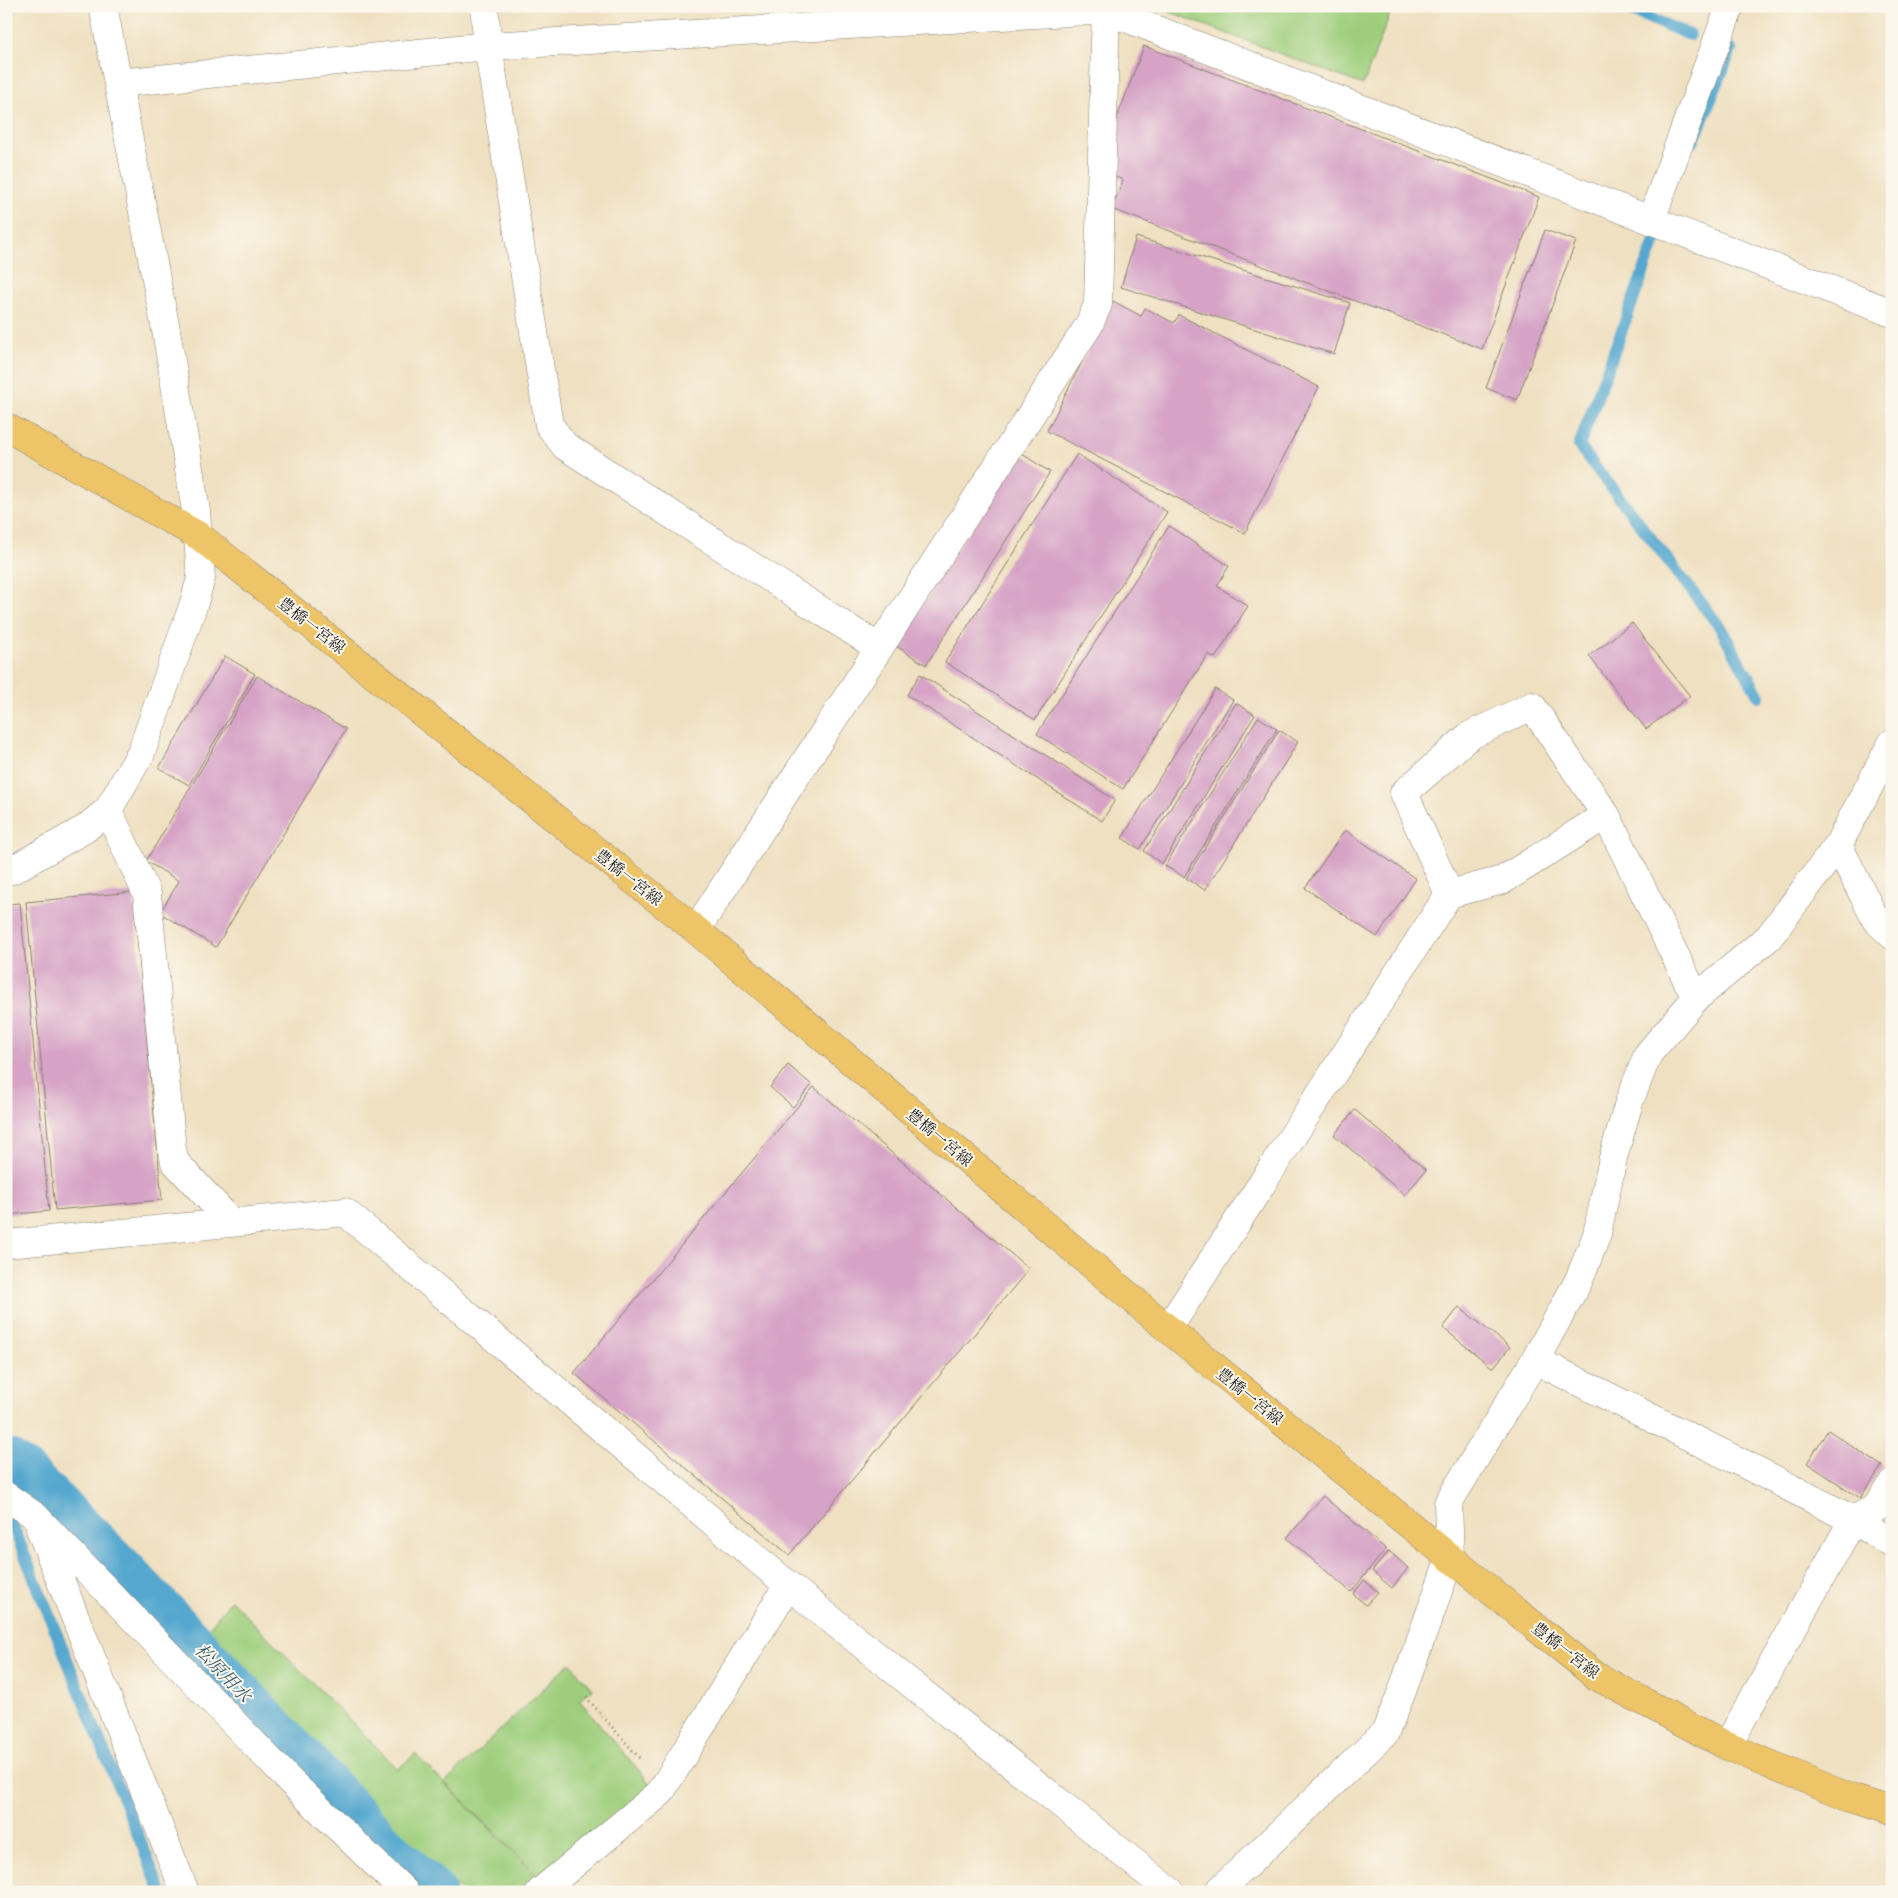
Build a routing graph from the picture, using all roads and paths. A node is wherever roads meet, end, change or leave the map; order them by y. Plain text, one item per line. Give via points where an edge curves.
1 (103, 6) edge
2 (484, 6) edge
3 (1730, 6) edge
4 (1106, 8) edge
5 (488, 46) junction
6 (118, 83) junction
7 (1651, 220) junction
8 (1892, 313) edge
9 (6, 427) edge
10 (199, 536) junction
11 (879, 648) junction
12 (1892, 743) edge
13 (108, 810) junction
14 (1606, 815) junction
15 (1838, 844) junction
16 (6, 871) edge
17 (1449, 894) junction
18 (696, 930) junction
19 (1892, 935) edge
20 (1696, 998) junction
21 (232, 1222) junction
22 (6, 1244) edge
23 (1168, 1329) junction
24 (1534, 1360) junction
25 (1892, 1484) edge
26 (6, 1496) edge
27 (35, 1516) junction
28 (1853, 1520) junction
29 (1892, 1543) edge
30 (1450, 1558) junction
31 (788, 1585) junction
32 (586, 1697) dead end
33 (1726, 1746) junction
34 (664, 1787) junction
35 (1892, 1811) edge
36 (186, 1892) edge
37 (405, 1892) edge
38 (540, 1892) edge
39 (1171, 1892) edge
40 (1218, 1892) edge

1 - 6 street
2 - 5 street
3 - 7 street
4 - 5 street
4 - 7 street
4 - 11 street via 1098,304 1089,325
5 - 6 street
5 - 11 street via 549,425 565,446
6 - 10 street via 166,330
7 - 8 street
9 - 10 main road, 豊橋一宮線
10 - 13 street via 201,578 193,606 141,753
10 - 18 main road, 豊橋一宮線
11 - 18 street
12 - 15 street
13 - 16 street via 85,828
13 - 21 street via 147,894 175,1162
14 - 17 street via 1503,880
14 - 17 street via 1532,706 1469,736 1404,793
14 - 20 street
15 - 19 street via 1876,920
15 - 20 street via 1769,938
17 - 23 street
18 - 23 main road, 豊橋一宮線
20 - 24 street via 1648,1054 1618,1139 1597,1234 1579,1280
21 - 22 street
21 - 31 street via 344,1212
23 - 30 main road, 豊橋一宮線
24 - 28 street
24 - 30 street via 1448,1503
25 - 28 street via 1876,1508
26 - 27 street
27 - 36 street
27 - 37 street via 289,1780
28 - 29 street
28 - 33 street
30 - 33 main road, 豊橋一宮線 via 1596,1676
30 - 40 street via 1385,1733
31 - 34 street
31 - 39 street
32 - 34 path
33 - 35 main road, 豊橋一宮線 via 1851,1798
34 - 38 street

